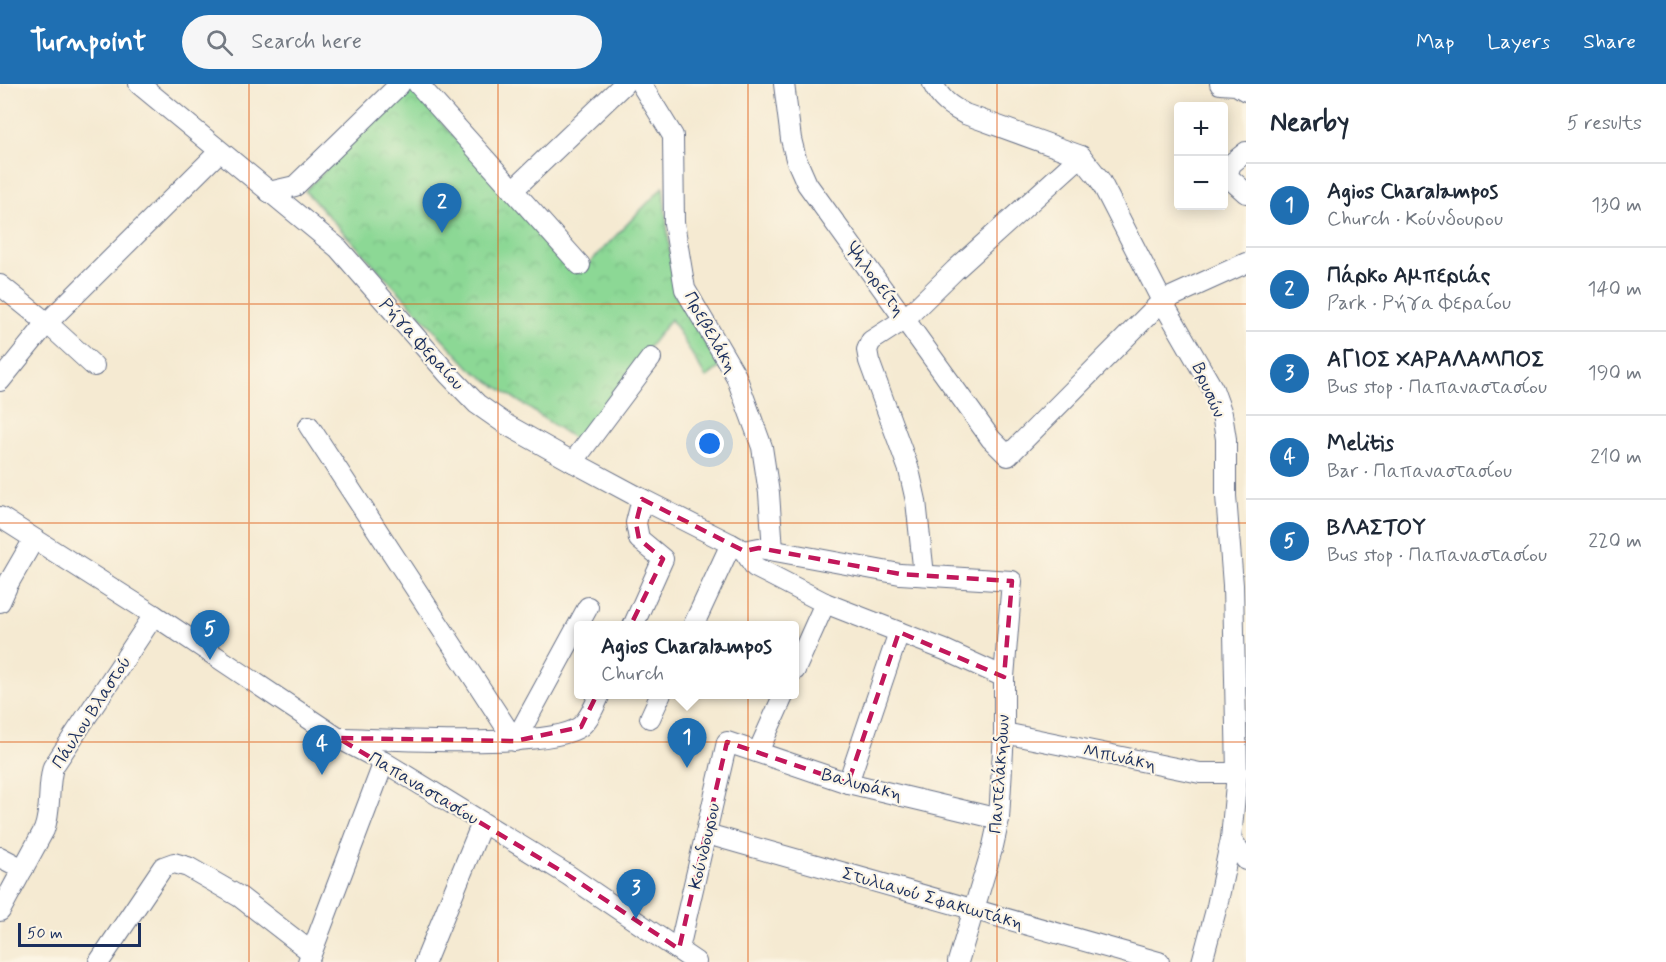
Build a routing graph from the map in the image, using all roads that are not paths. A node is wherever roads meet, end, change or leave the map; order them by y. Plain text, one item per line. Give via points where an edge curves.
1 (139, 84) edge
2 (400, 84) edge
3 (418, 84) edge
4 (624, 84) edge
5 (641, 84) edge
6 (784, 84) edge
7 (933, 84) edge
8 (1220, 84) edge
9 (1246, 91) edge
10 (219, 152) junction
11 (1246, 152) edge
12 (1081, 156) junction
13 (513, 190) junction
14 (269, 192) junction
15 (1246, 193) edge
16 (1246, 263) edge
17 (580, 265) dead end
18 (0, 285) edge
19 (1162, 301) junction
20 (905, 320) junction
21 (47, 323) junction
22 (651, 358) dead end
23 (94, 366) dead end
24 (0, 381) edge
25 (309, 426) dead end
26 (573, 462) junction
27 (642, 500) junction
28 (0, 517) edge
29 (34, 539) junction
30 (737, 548) junction
31 (773, 550) junction
32 (924, 575) junction
33 (1239, 588) edge
34 (0, 602) edge
35 (825, 603) junction
36 (588, 607) dead end
37 (154, 615) junction
38 (580, 621) edge
39 (635, 621) edge
40 (696, 621) edge
41 (899, 632) junction
42 (574, 633) edge
43 (799, 661) edge
44 (1004, 677) junction
45 (598, 699) edge
46 (659, 699) edge
47 (782, 699) edge
48 (650, 718) dead end
49 (1004, 733) junction
50 (338, 738) junction
51 (515, 741) junction
52 (727, 742) joint
53 (758, 752) junction
54 (384, 762) junction
55 (1237, 773) junction
56 (848, 783) junction
57 (999, 819) junction
58 (482, 823) junction
59 (707, 834) junction
60 (1231, 839) junction
61 (0, 857) edge
62 (1246, 860) edge
63 (23, 869) junction
64 (974, 909) junction
65 (0, 911) edge
66 (679, 949) junction
67 (310, 957) edge
68 (99, 962) edge
69 (425, 962) edge
70 (696, 962) edge
71 (958, 962) edge
72 (1159, 962) edge
73 (1202, 962) edge

1 - 10 street, Ρήγα Φεραίου
2 - 14 street via 296,186
3 - 13 street
4 - 13 street
5 - 31 street, Πρεβελάκη via 674,136 674,223 685,289 735,376 762,447
6 - 20 street, Ψηλορείτη via 791,139 807,184
7 - 12 street via 941,99 965,114
8 - 9 street via 1236,85
10 - 14 street, Ρήγα Φεραίου
10 - 21 street
11 - 15 street via 1231,164 1227,176
12 - 19 street, Βρυσών via 1100,180
12 - 20 street
13 - 17 street
14 - 26 street, Ρήγα Φεραίου via 338,248 477,404
16 - 19 street
18 - 21 street
19 - 20 street, Ψηλορείτη via 1008,456 991,439
19 - 33 street, Βρυσών via 1213,389 1222,414 1226,496
20 - 32 street via 872,341 867,355 909,470
21 - 23 street
21 - 24 street
22 - 26 street
25 - 51 street
26 - 27 street, Ρήγα Φεραίου
27 - 30 street, Ρήγα Φεραίου
27 - 39 street via 636,523 639,539 663,559
28 - 29 street, Παπαναστασίου
29 - 34 street
29 - 37 street, Παπαναστασίου
30 - 31 street
30 - 35 street via 755,567
30 - 40 street
31 - 32 street
32 - 44 street, Παντελάκηδων via 1012,581
33 - 55 street, Βρυσών
35 - 41 street
35 - 43 street
36 - 38 street
37 - 50 street, Παπαναστασίου
37 - 63 street, Πάυλου Βλαστού via 53,767 49,817
41 - 44 street
41 - 56 street
42 - 51 street
44 - 49 street, Παντελάκηδων
45 - 51 street via 581,727 563,734
46 - 48 street
47 - 53 street
49 - 55 street, Μπινάκη via 1200,773
49 - 57 street, Παντελάκηδων
50 - 51 street
50 - 54 street, Παπαναστασίου
52 - 53 street, Βαλυράκη
52 - 59 street, Κούνδουρου
53 - 56 street, Βαλυράκη
54 - 58 street, Παπαναστασίου
54 - 67 street
55 - 60 street, Βρυσών
56 - 57 street, Βαλυράκη
57 - 64 street, Παντελάκηδων
58 - 66 street, Παπαναστασίου
58 - 69 street
59 - 64 street, Στυλιανού Σφακιωτάκη
59 - 66 street, Κούνδουρου
60 - 62 street
60 - 73 street, Βρυσών
61 - 63 street
63 - 65 street, Πάυλου Βλαστού
64 - 71 street, Παντελάκηδων
64 - 72 street, Στυλιανού Σφακιωτάκη
66 - 70 street, Παπαναστασίου
67 - 68 street via 240,897 174,863 163,867

